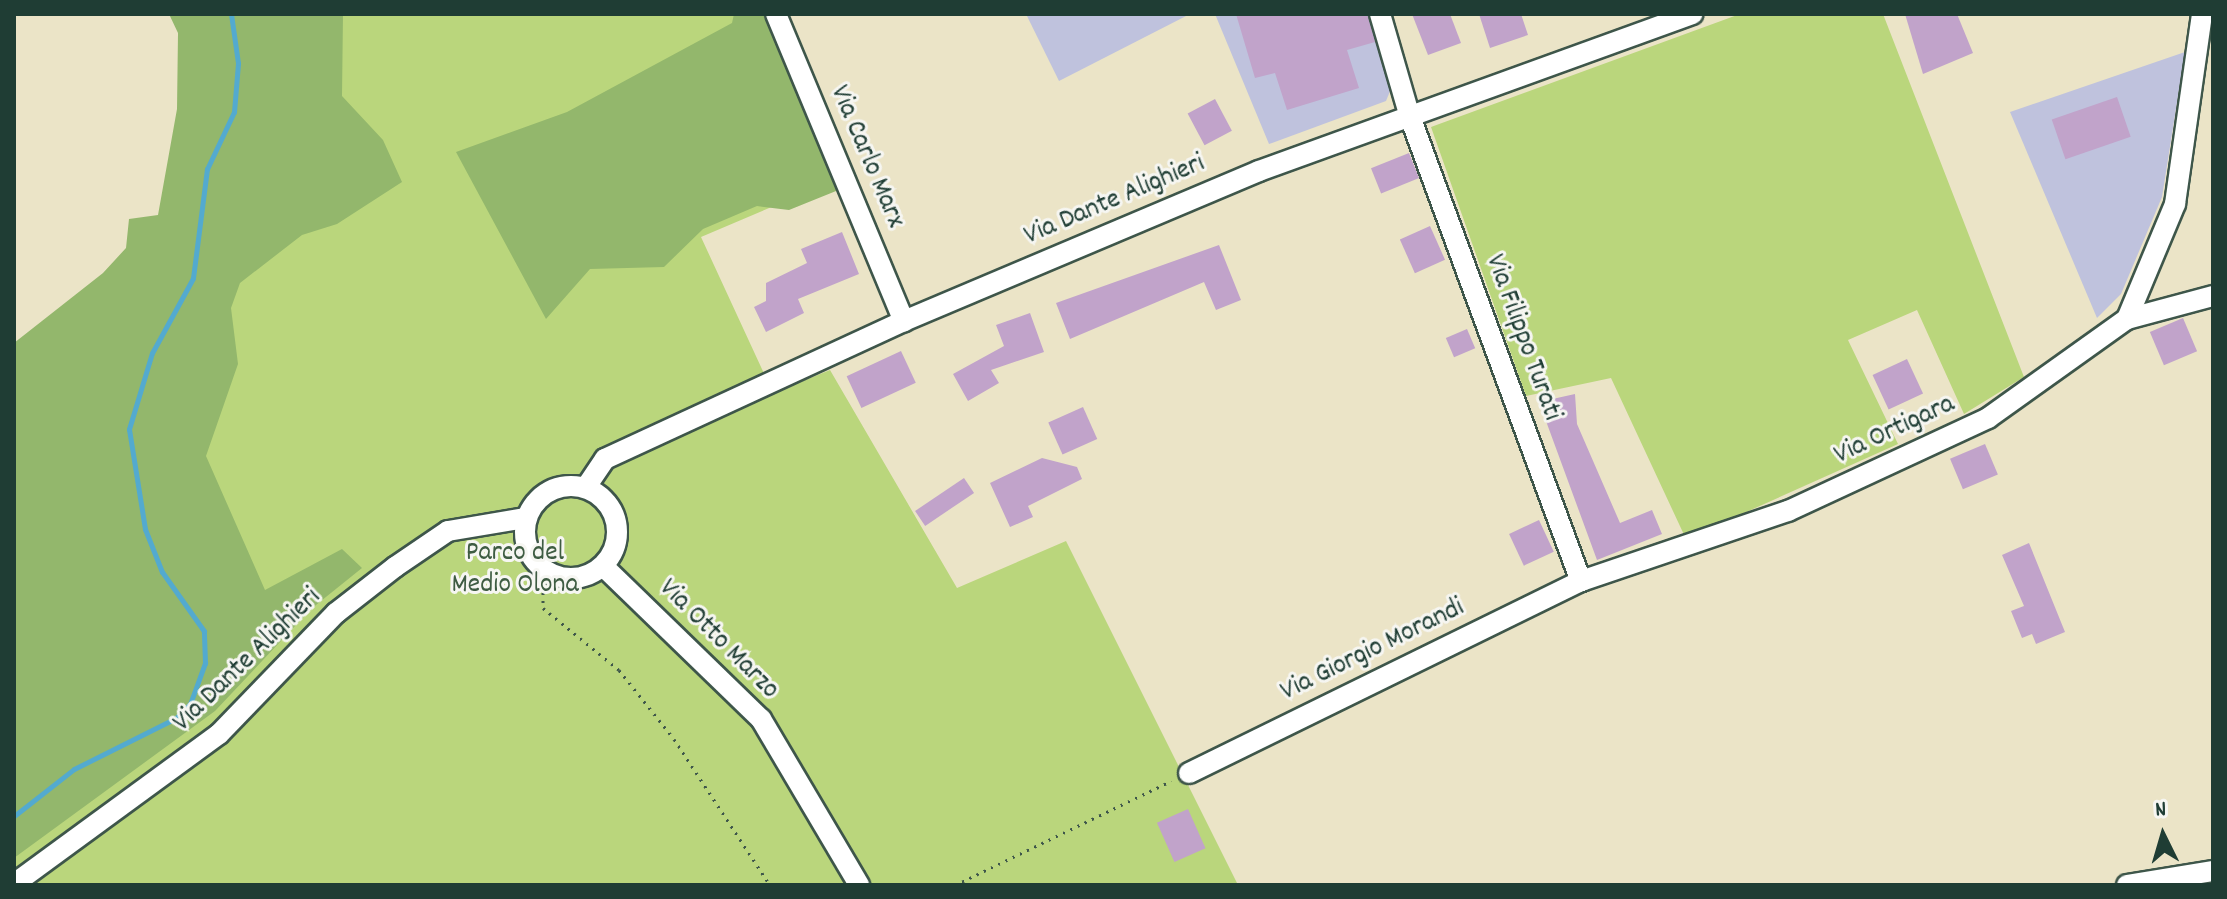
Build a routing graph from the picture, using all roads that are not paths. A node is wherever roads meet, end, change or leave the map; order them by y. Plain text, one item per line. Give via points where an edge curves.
1 (776, 14) edge
2 (1380, 14) edge
3 (1692, 14) edge
4 (2202, 14) edge
5 (1409, 114) junction
6 (2213, 296) edge
7 (2127, 319) junction
8 (904, 321) junction
9 (586, 487) junction
10 (526, 518) junction
11 (603, 566) junction
12 (1581, 581) junction
13 (1189, 773) road end
14 (2213, 871) edge
15 (18, 882) edge
16 (859, 885) edge
17 (2127, 885) edge

1 - 8 street, Via Carlo Marx
2 - 5 street, Via Filippo Turati
3 - 5 street, Via Dante Alighieri
4 - 7 street via 2175,204
5 - 8 street, Via Dante Alighieri
5 - 12 street, Via Filippo Turati
6 - 7 street, Via Ortigara
7 - 12 street, Via Ortigara via 1988,418 1788,511
8 - 9 street, Via Dante Alighieri via 615,454
9 - 10 street via 561,486 540,497
9 - 11 street via 606,500 617,522 616,546
10 - 11 street via 524,537 543,569 584,577
10 - 15 street, Via Dante Alighieri via 448,531 395,567 336,613 219,734
11 - 16 street, Via Otto Marzo via 761,719
12 - 13 street, Via Giorgio Morandi
14 - 17 street

